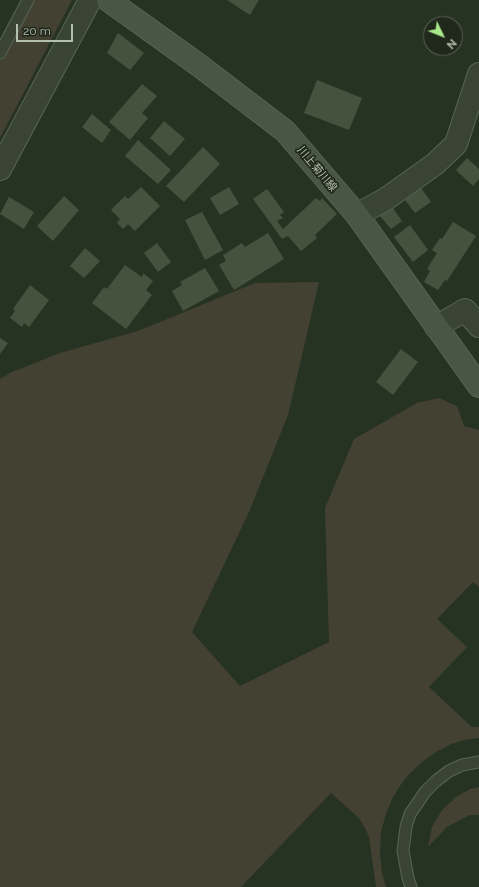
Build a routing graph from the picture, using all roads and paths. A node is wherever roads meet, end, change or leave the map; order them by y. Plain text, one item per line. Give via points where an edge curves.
1 (28, 0) edge
2 (90, 0) edge
3 (108, 0) edge
4 (0, 53) edge
5 (479, 74) edge
6 (0, 169) edge
7 (357, 215) junction
8 (479, 326) edge
9 (436, 327) junction
10 (479, 386) edge
11 (479, 762) edge
12 (411, 887) edge

1 - 4 lane
2 - 6 street
3 - 7 main road, 川上菊川線 via 285,131
5 - 7 street via 456,144 435,164 386,199
7 - 9 main road, 川上菊川線
8 - 9 street via 465,310
9 - 10 main road, 川上菊川線
11 - 12 lane via 449,771 425,792 410,814 403,852

